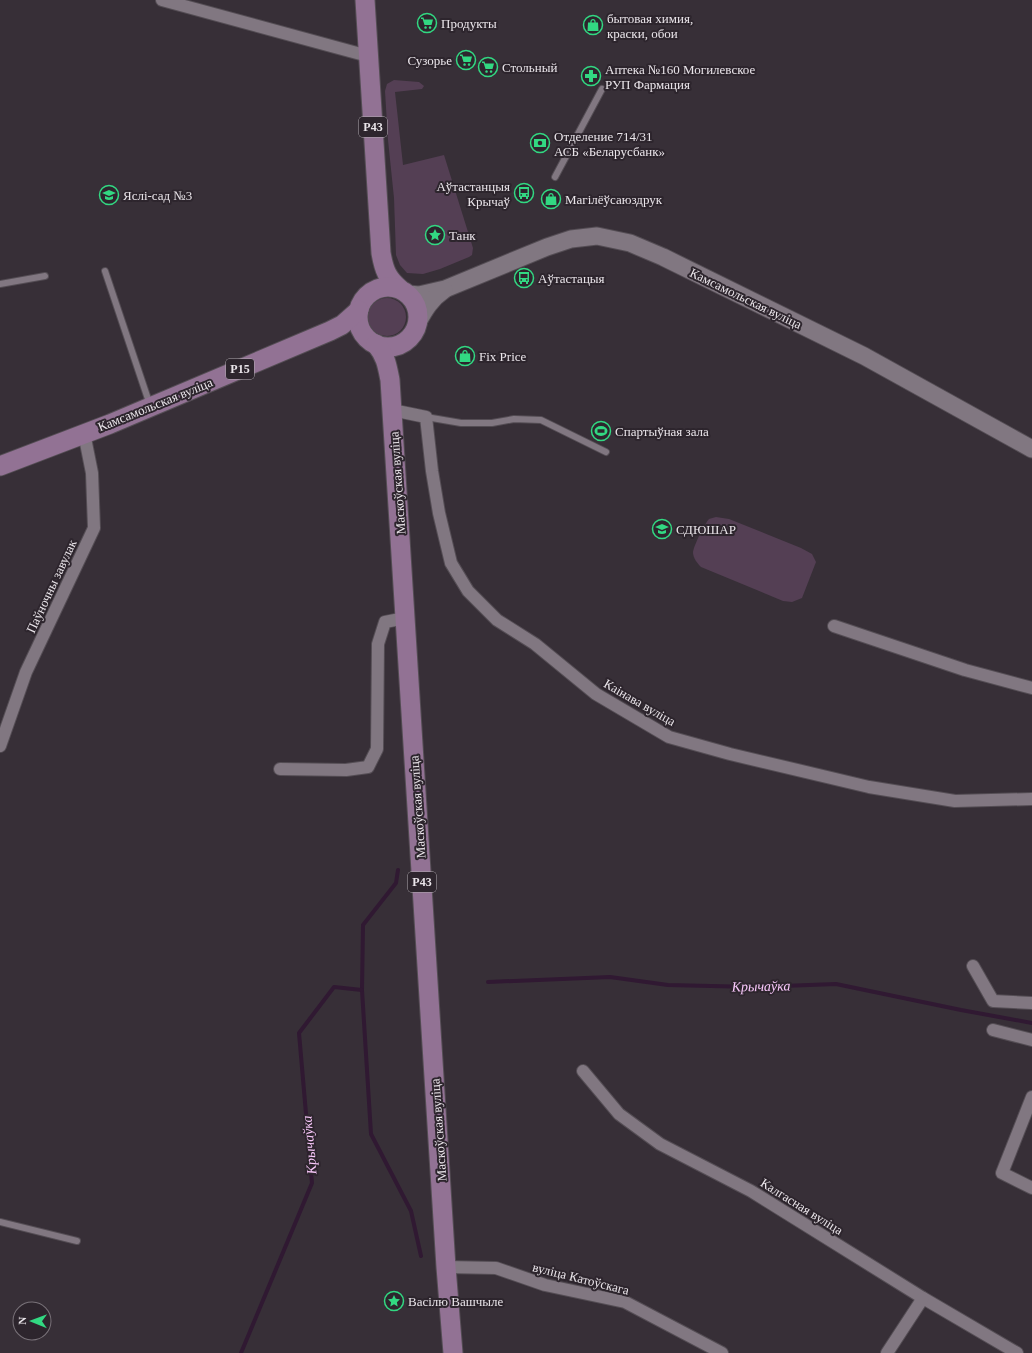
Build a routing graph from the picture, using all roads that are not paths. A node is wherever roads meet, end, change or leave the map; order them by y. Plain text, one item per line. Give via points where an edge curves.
1 (162, 0) edge
2 (365, 0) edge
3 (368, 56) junction
4 (602, 89) dead end
5 (555, 177) dead end
6 (381, 253) junction
7 (105, 271) dead end
8 (45, 276) dead end
9 (0, 284) edge
10 (445, 289) junction
11 (404, 292) junction
12 (362, 303) junction
13 (418, 322) junction
14 (330, 331) junction
15 (407, 340) junction
16 (372, 342) junction
17 (390, 380) junction
18 (150, 407) junction
19 (392, 410) junction
20 (426, 417) junction
21 (84, 433) junction
22 (1032, 449) edge
23 (606, 452) dead end
24 (0, 466) edge
25 (405, 618) junction
26 (834, 626) dead end
27 (1032, 688) edge
28 (0, 746) edge
29 (280, 769) dead end
30 (1032, 799) edge
31 (973, 966) dead end
32 (1032, 1003) edge
33 (993, 1030) dead end
34 (1032, 1040) edge
35 (583, 1071) dead end
36 (1032, 1097) edge
37 (1032, 1188) edge
38 (0, 1222) edge
39 (77, 1241) dead end
40 (446, 1267) junction
41 (924, 1298) junction
42 (454, 1353) edge
43 (722, 1353) edge
44 (887, 1353) edge
45 (1017, 1353) edge

1 - 3 street
2 - 3 main road, Р43
3 - 6 main road, Р43
4 - 5 lane
6 - 11 main road, Р43 via 384,269 392,282
6 - 12 main road, Р43 via 375,281
7 - 18 lane
8 - 9 lane
10 - 11 main road, Камсамольская вуліца via 419,295
10 - 13 main road, Камсамольская вуліца via 434,297
10 - 22 main road, Камсамольская вуліца via 571,239 597,236 630,243 864,356
11 - 12 main road via 388,287 376,289
11 - 13 main road, Р43 via 414,302
12 - 14 main road, Камсамольская вуліца / Р15 via 342,325
12 - 16 main road, Р43 via 358,320 361,331
13 - 15 main road, Р43
14 - 16 main road, Камсамольская вуліца / Р15 via 345,330
14 - 18 main road, Камсамольская вуліца / Р15
15 - 16 main road via 387,347
15 - 17 main road, Маскоўская вуліца / Р43 via 393,364
16 - 17 main road, Маскоўская вуліца / Р43 via 384,354
17 - 19 main road, Маскоўская вуліца / Р43
18 - 21 main road, Камсамольская вуліца / Р15
19 - 20 street
19 - 25 main road, Маскоўская вуліца / Р43
20 - 23 lane via 461,423 492,423 514,419 541,420
20 - 30 street, Каінава вуліца via 433,478 451,563 468,591 497,620 535,644 596,694 670,737 730,754 869,787 955,801
21 - 24 main road, Камсамольская вуліца / Р15
21 - 28 street, Паўночны завулак via 92,474 94,528 26,672
25 - 29 street via 385,622 378,644 376,749 368,767 346,770
25 - 40 main road, Маскоўская вуліца / Р43
26 - 27 street via 965,670
31 - 32 street via 992,1001
33 - 34 street
35 - 41 street, Калгасная вуліца via 619,1114 660,1144 751,1191
36 - 37 street via 1002,1173
38 - 39 lane
40 - 42 main road, Маскоўская вуліца / Р43
40 - 43 street, вуліца Катоўскага via 496,1268 545,1285 625,1302
41 - 44 street
41 - 45 street, Калгасная вуліца

